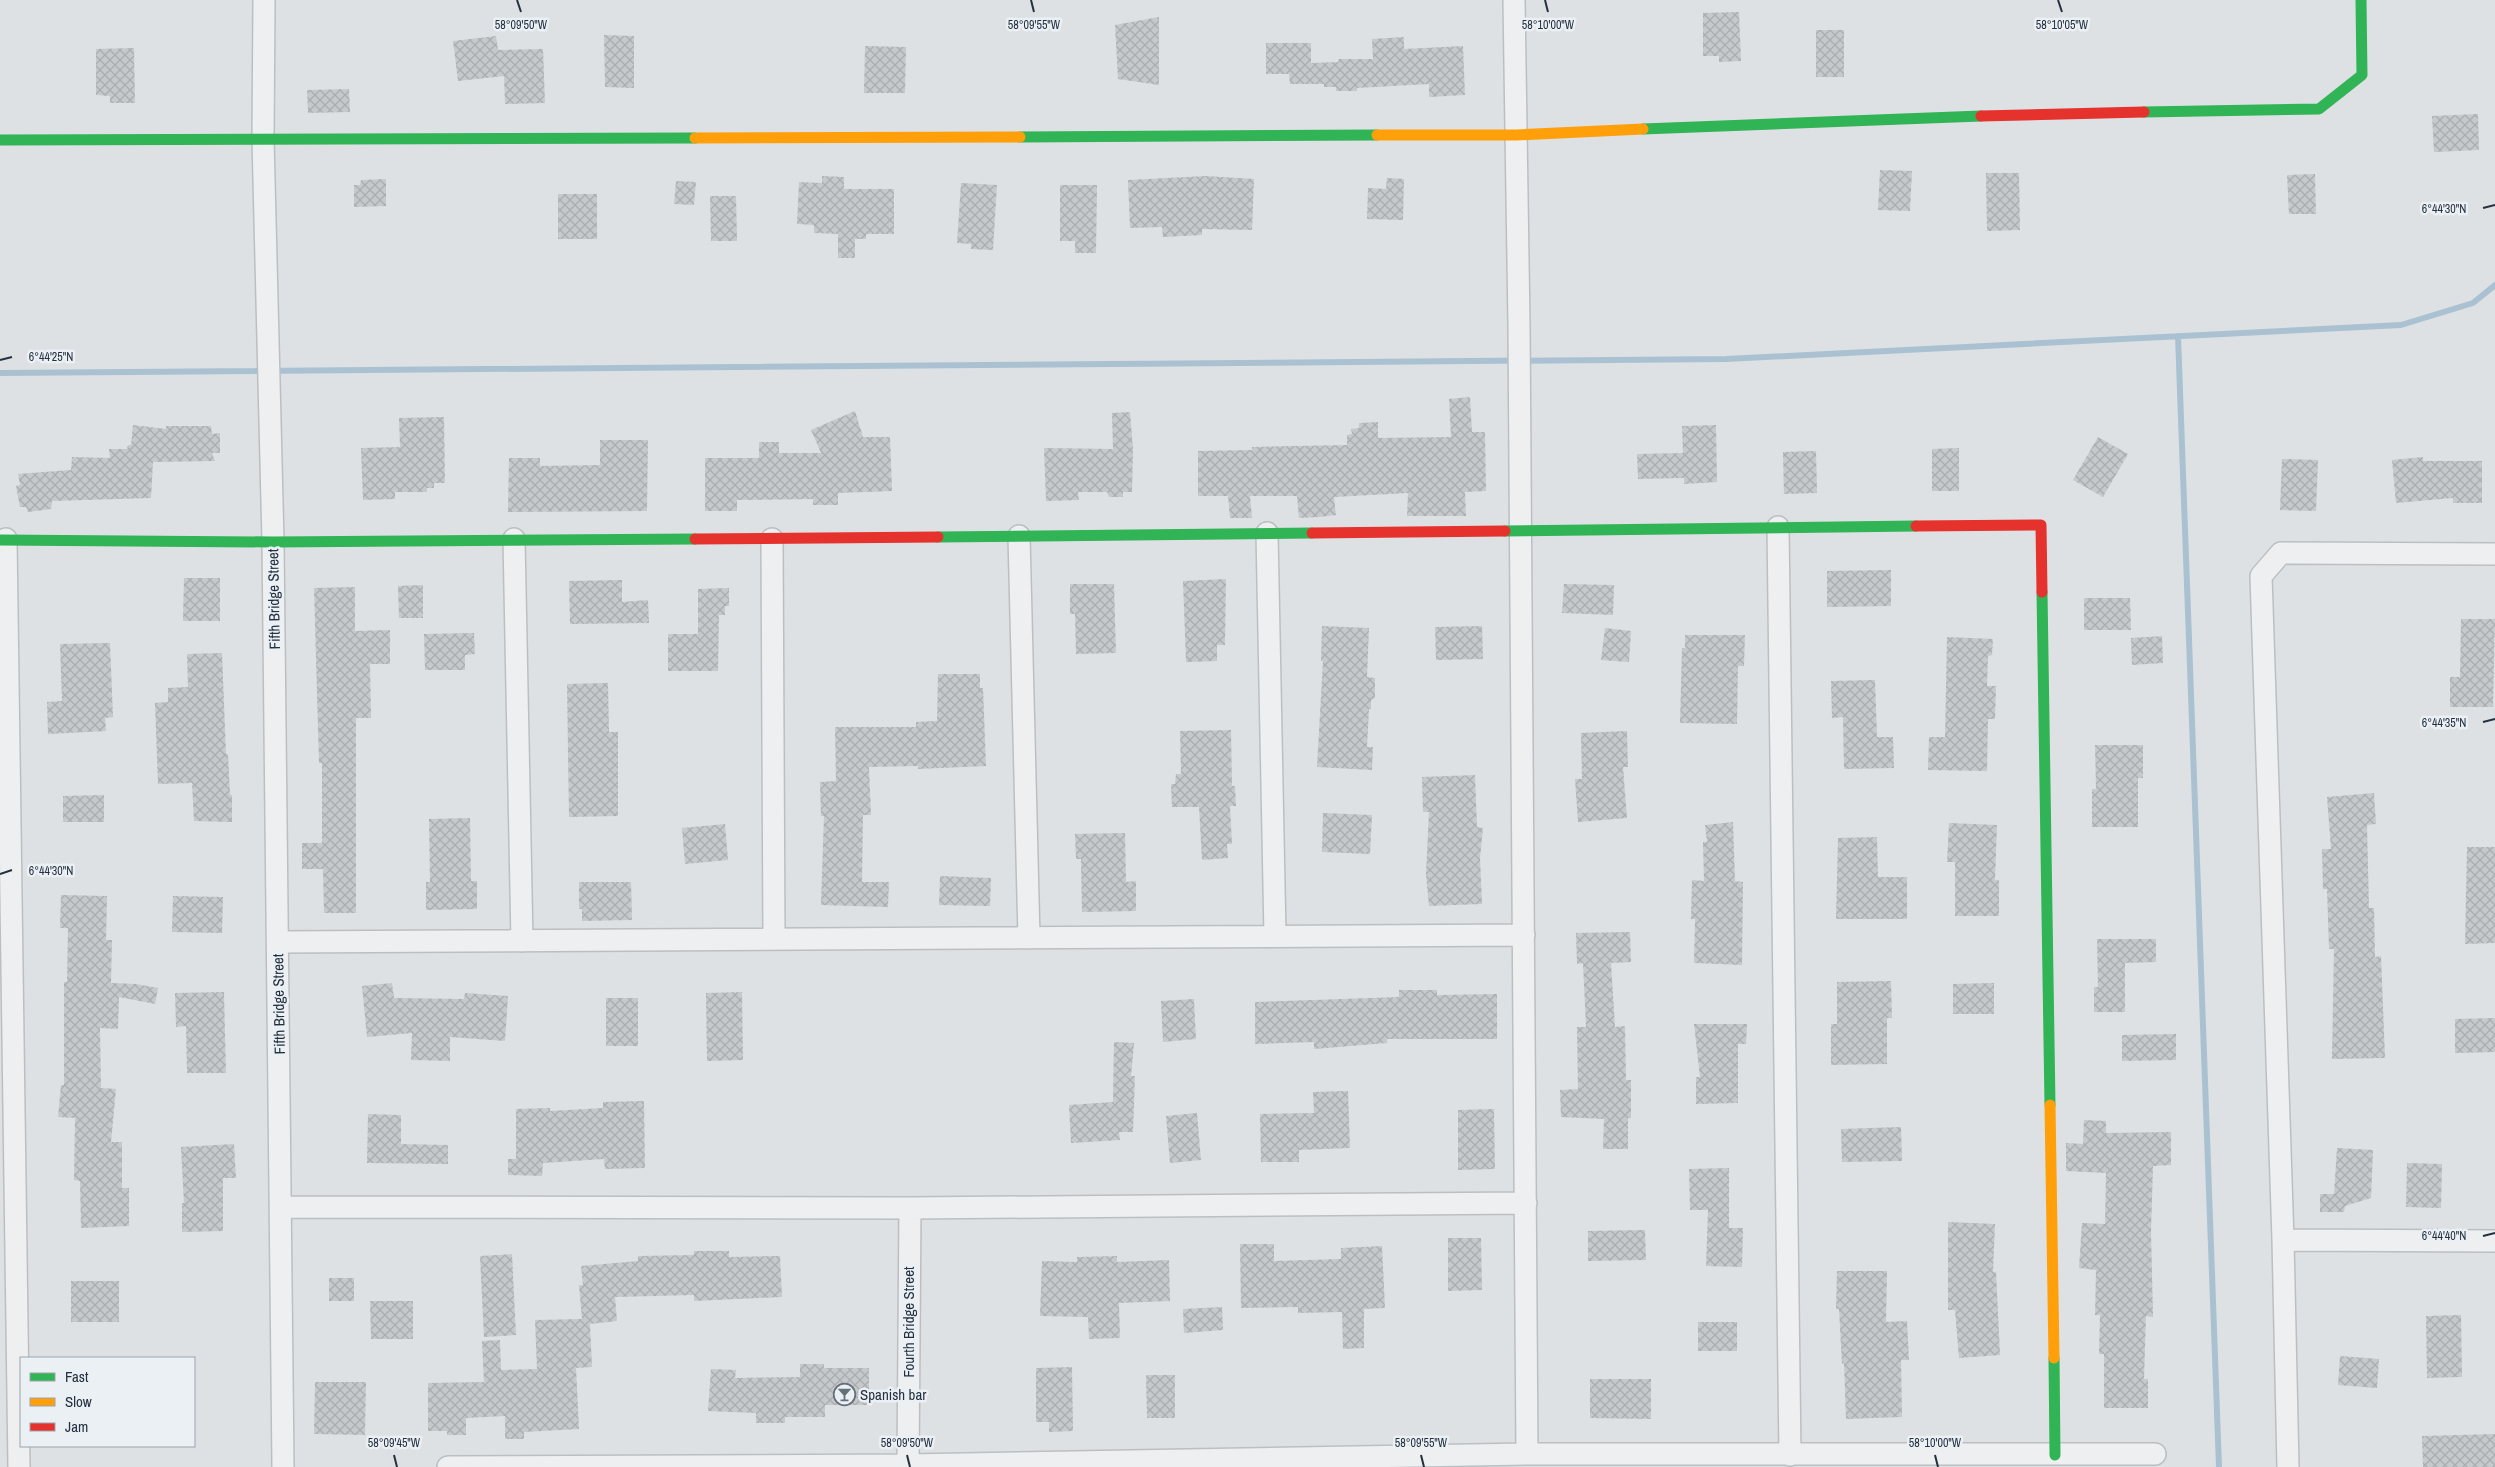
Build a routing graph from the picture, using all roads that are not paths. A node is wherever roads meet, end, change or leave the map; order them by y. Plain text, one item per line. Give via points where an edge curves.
1 (264, 0) edge
2 (1514, 0) edge
3 (2361, 0) edge
4 (1516, 135) junction
5 (262, 139) junction
6 (0, 140) edge
7 (1778, 528) junction
8 (1521, 530) junction
9 (1267, 533) junction
10 (1019, 536) junction
11 (772, 539) junction
12 (3, 540) edge
13 (514, 540) junction
14 (274, 542) junction
15 (2495, 554) edge
16 (1524, 935) junction
17 (1275, 936) junction
18 (1029, 938) junction
19 (774, 939) junction
20 (522, 941) junction
21 (278, 942) junction
22 (1526, 1203) junction
23 (281, 1207) junction
24 (910, 1208) junction
25 (2283, 1240) junction
26 (2495, 1241) edge
27 (1527, 1454) junction
28 (1790, 1454) junction
29 (2055, 1454) junction
30 (2155, 1454) dead end
31 (908, 1466) edge
32 (18, 1467) edge
33 (284, 1467) edge
34 (448, 1467) edge
35 (2288, 1467) edge

1 - 5 street, Fifth Bridge Street
2 - 4 street
3 - 4 street via 2362,74 2319,109 1906,117
4 - 5 street
4 - 8 street
5 - 6 street
5 - 14 street, Fifth Bridge Street
7 - 8 street
7 - 28 street
7 - 29 street via 2041,525
8 - 9 street
8 - 16 street
9 - 10 street
9 - 17 street
10 - 11 street
10 - 18 street
11 - 13 street
11 - 19 street
12 - 14 street
12 - 32 street
13 - 14 street
13 - 20 street
14 - 21 street, Fifth Bridge Street
15 - 25 street via 2281,553 2261,576
16 - 17 street
16 - 22 street
17 - 18 street
18 - 19 street
19 - 20 street
20 - 21 street
21 - 23 street, Fifth Bridge Street
22 - 24 street
22 - 27 street
23 - 24 street
23 - 33 street, Fifth Bridge Street
24 - 31 street, Fourth Bridge Street
25 - 26 street
25 - 35 street
27 - 28 street
27 - 31 street
28 - 29 street
29 - 30 street
31 - 34 street

